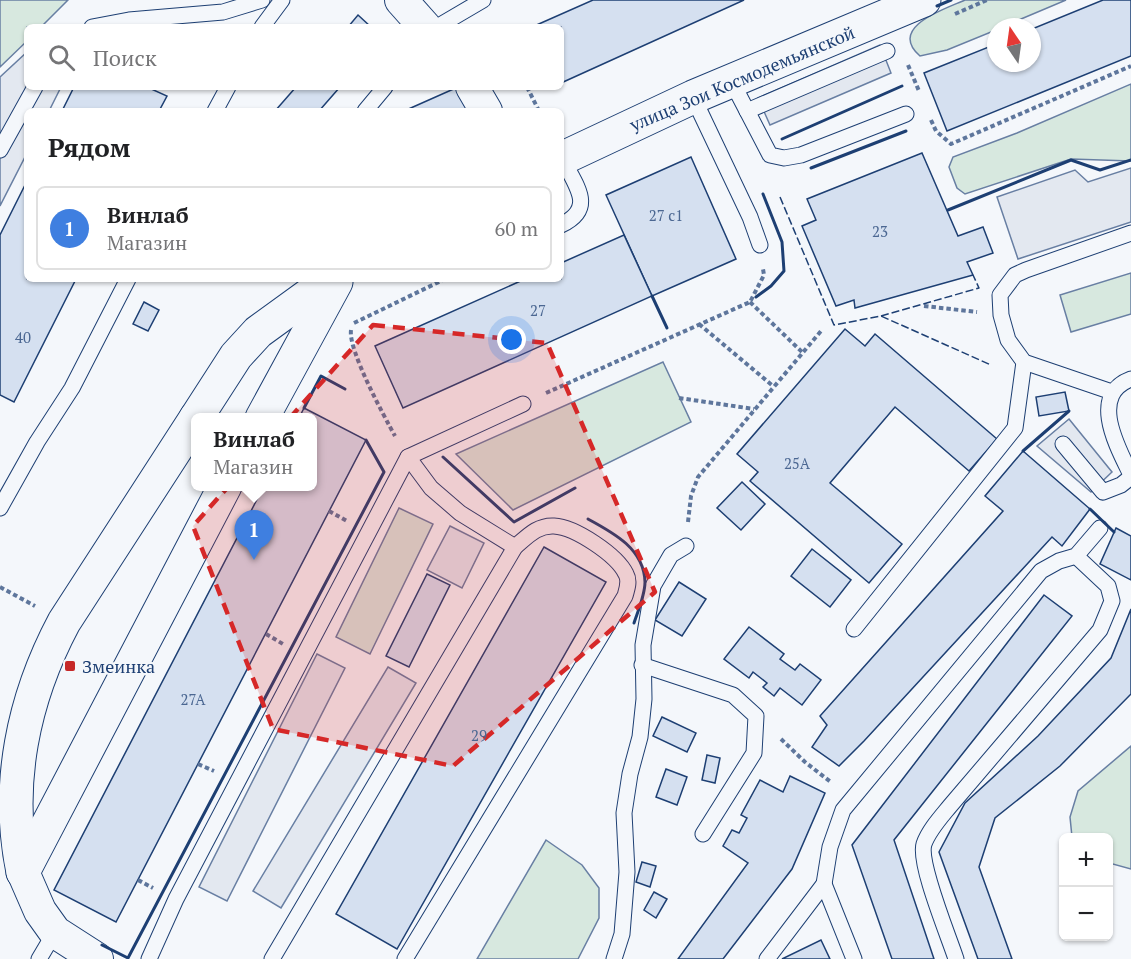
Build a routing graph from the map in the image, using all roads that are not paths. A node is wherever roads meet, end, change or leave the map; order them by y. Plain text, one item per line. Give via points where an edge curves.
1 (261, 0) edge
2 (282, 0) edge
3 (401, 0) edge
4 (483, 0) edge
5 (924, 0) edge
6 (108, 24) edge
7 (264, 24) edge
8 (422, 24) edge
9 (442, 24) edge
10 (887, 51) dead end
11 (732, 82) junction
12 (33, 90) edge
13 (226, 90) edge
14 (382, 90) edge
15 (474, 90) edge
16 (693, 97) junction
17 (217, 108) edge
18 (368, 108) edge
19 (484, 108) edge
20 (747, 111) junction
21 (906, 114) dead end
22 (0, 150) edge
23 (564, 157) edge
24 (564, 162) edge
25 (564, 224) edge
26 (1131, 233) edge
27 (760, 245) road end
28 (126, 282) edge
29 (327, 282) edge
30 (336, 282) edge
31 (1024, 362) junction
32 (1131, 379) edge
33 (1112, 392) junction
34 (523, 404) road end
35 (199, 413) edge
36 (263, 413) edge
37 (191, 426) edge
38 (1063, 444) dead end
39 (408, 457) junction
40 (1131, 476) edge
41 (222, 491) edge
42 (0, 508) edge
43 (1100, 528) dead end
44 (686, 546) road end
45 (515, 547) junction
46 (1076, 556) junction
47 (854, 629) dead end
48 (642, 664) junction
49 (703, 834) dead end
50 (13, 852) edge
51 (824, 884) junction
52 (55, 932) junction
53 (39, 959) edge
54 (97, 959) edge
55 (149, 959) edge
56 (272, 959) edge
57 (405, 959) edge
58 (614, 959) edge
59 (766, 959) edge
60 (854, 959) edge
61 (956, 959) edge

1 - 6 lane via 223,12
2 - 7 lane
3 - 8 street
4 - 9 lane
5 - 11 main road, улица Зои Космодемьянской
10 - 20 lane
11 - 16 main road, улица Зои Космодемьянской
11 - 20 lane
12 - 22 lane
13 - 17 lane
14 - 18 lane
15 - 19 street
16 - 23 main road, улица Зои Космодемьянской
16 - 27 lane
20 - 21 lane via 770,155 784,158
24 - 25 lane via 582,201 573,219
26 - 31 lane via 1015,275 1000,295 1001,315 1008,340
28 - 42 lane via 72,388
29 - 35 main road via 258,332 236,356
30 - 36 main road
31 - 33 lane
31 - 47 lane via 1015,428
32 - 33 lane
33 - 40 lane via 1111,432
34 - 39 lane
37 - 50 main road via 47,654 27,714 18,759
38 - 40 lane via 1103,492
39 - 45 lane via 431,488 460,513
39 - 55 lane via 181,890
41 - 50 main road
43 - 46 lane
44 - 48 lane via 671,555 653,586
45 - 56 lane
45 - 57 lane via 534,530 555,526 577,533 610,554 626,574 625,596
46 - 51 lane via 1041,571 843,810 830,848
46 - 61 lane via 1108,586 1112,601 1100,630 950,806 924,844 925,867
48 - 49 lane via 733,695 756,716 754,753
48 - 58 lane via 644,699 624,813 627,872 622,934
50 - 52 street via 40,911
51 - 59 lane
51 - 60 lane
52 - 53 lane
52 - 54 street

